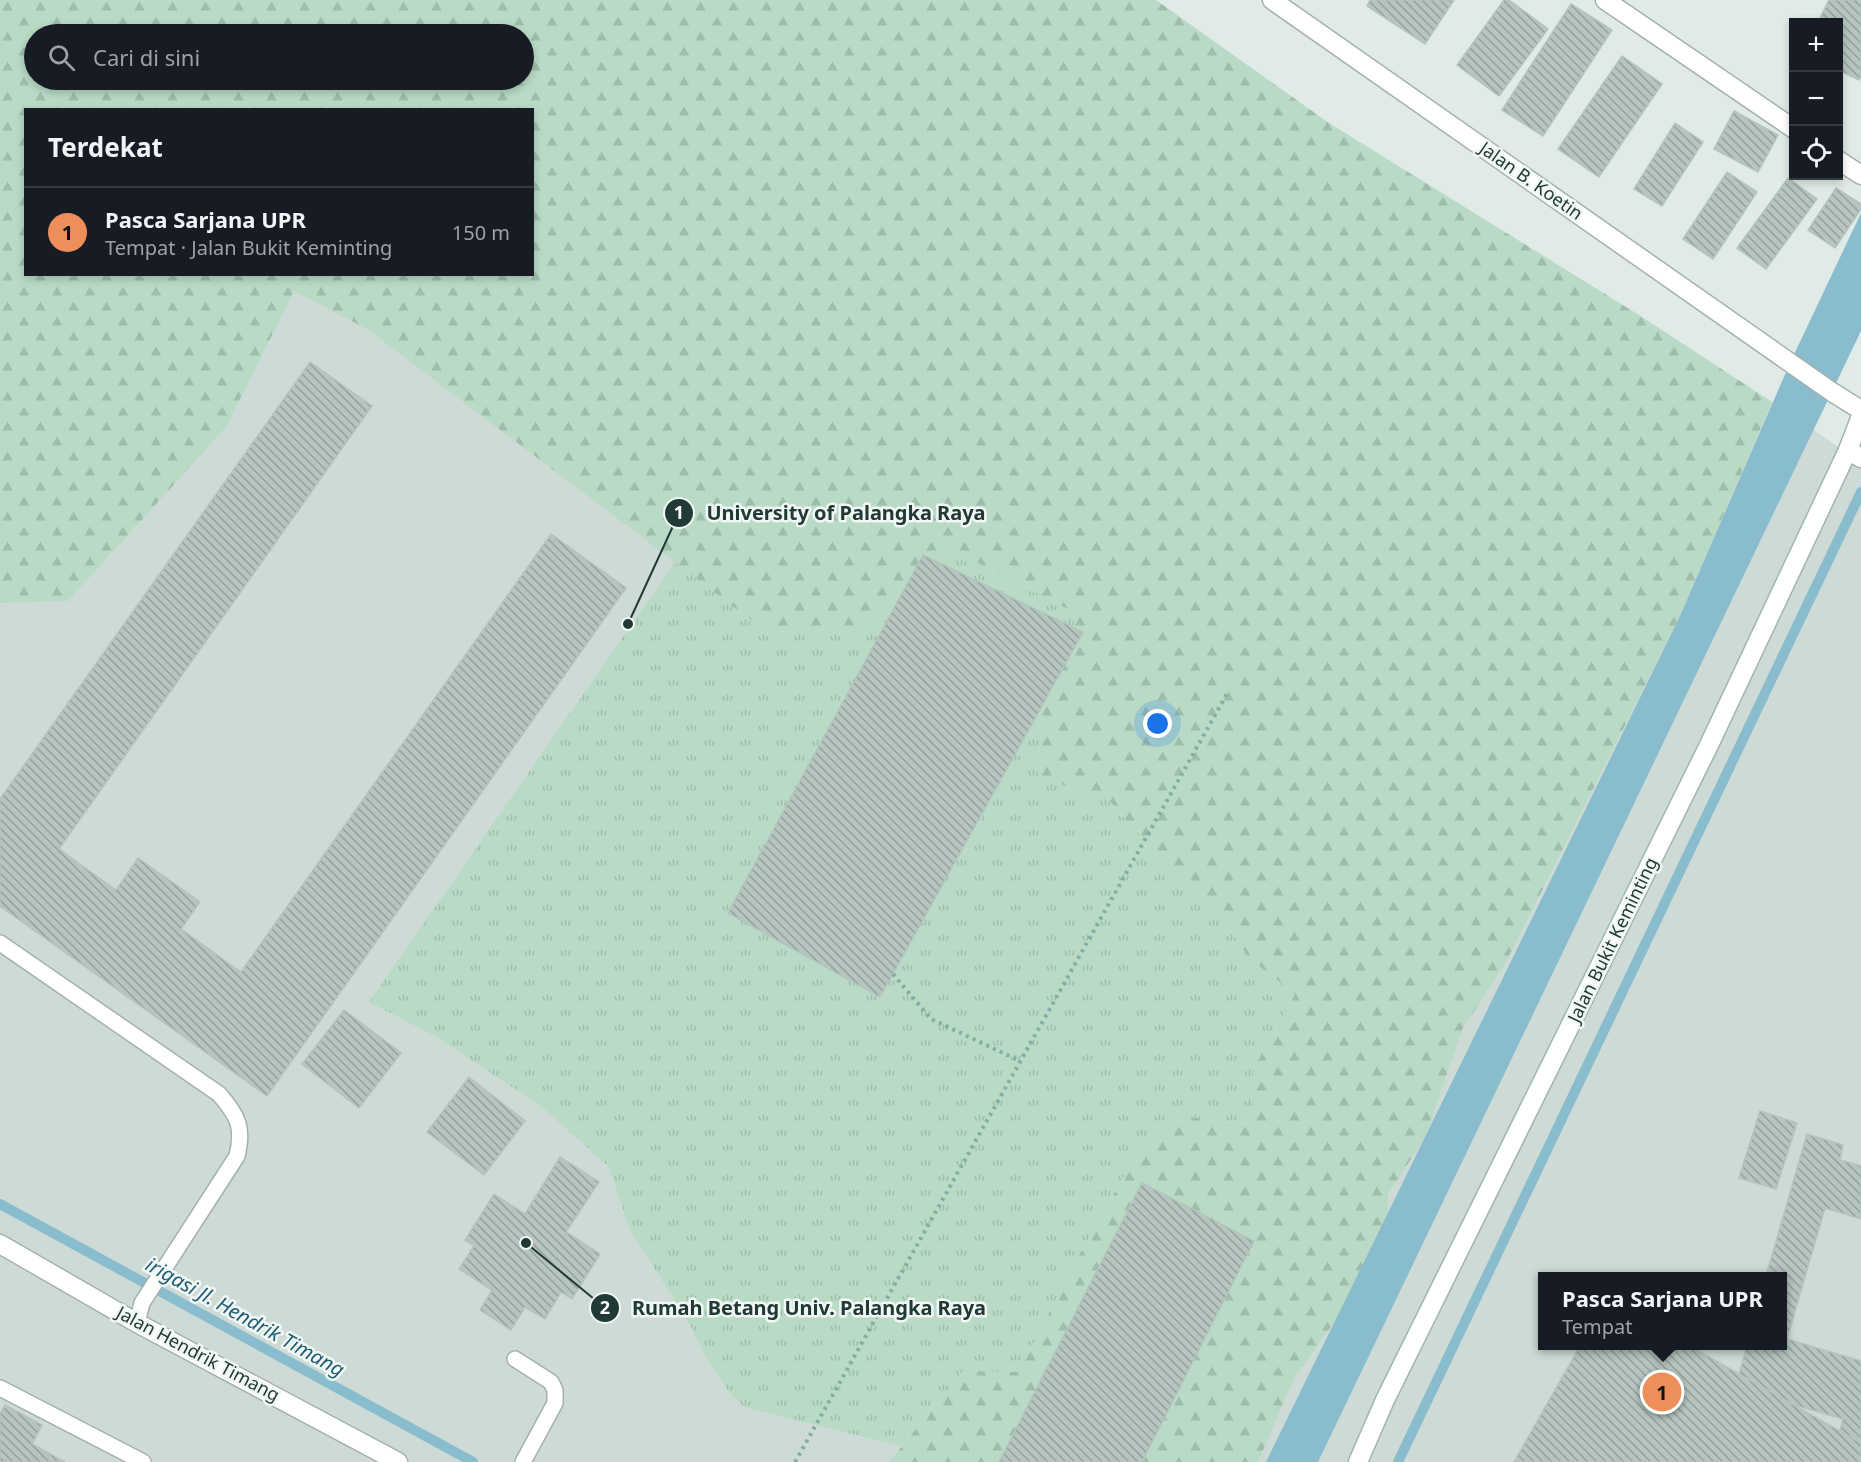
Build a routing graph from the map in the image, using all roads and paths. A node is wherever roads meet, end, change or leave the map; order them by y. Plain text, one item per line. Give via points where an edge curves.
1 (1272, 0) edge
2 (1605, 0) edge
3 (1790, 126) edge
4 (1843, 162) edge
5 (1861, 175) edge
6 (1861, 410) edge
7 (1861, 416) edge
8 (1854, 454) edge
9 (1228, 692) dead end
10 (0, 943) edge
11 (893, 974) dead end
12 (1020, 1061) junction
13 (0, 1244) edge
14 (137, 1323) junction
15 (515, 1359) dead end
16 (0, 1388) edge
17 (385, 1459) edge
18 (143, 1462) edge
19 (523, 1462) edge
20 (795, 1462) edge
21 (1358, 1462) edge

1 - 6 street, Jalan B. Koetin
2 - 3 street
4 - 5 street
7 - 8 street, Jalan Bukit Keminting
8 - 21 street, Jalan Bukit Keminting via 1385,1400
9 - 12 path
10 - 14 lane via 219,1094 238,1123 241,1138 237,1156 142,1303
11 - 12 path via 931,1019
12 - 20 path
13 - 14 street, Jalan Hendrik Timang
14 - 17 street, Jalan Hendrik Timang
15 - 19 lane via 551,1382 555,1390 555,1403
16 - 18 lane

